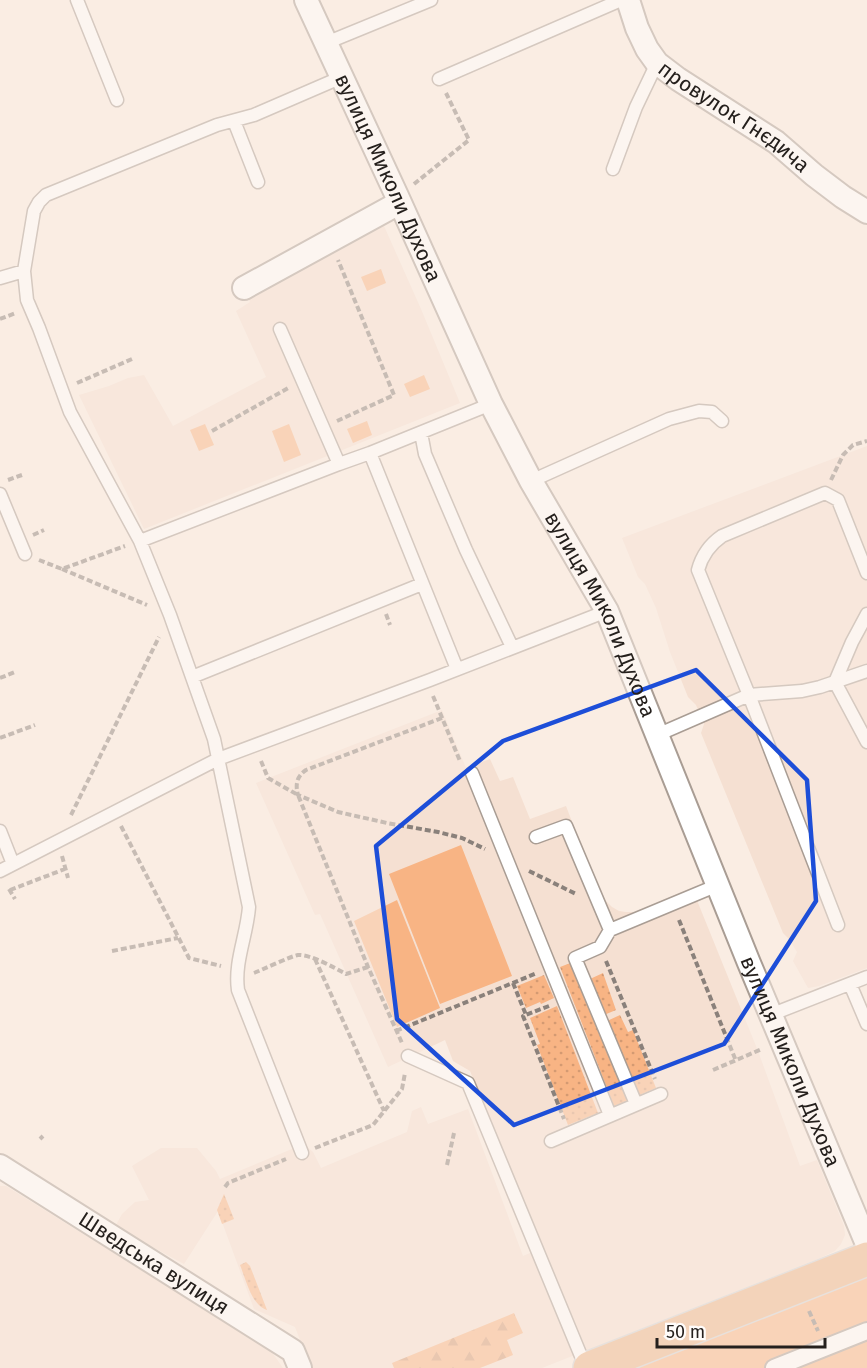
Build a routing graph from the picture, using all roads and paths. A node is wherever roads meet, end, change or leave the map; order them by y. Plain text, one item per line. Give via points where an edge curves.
1 (77, 0) edge
2 (306, 0) edge
3 (431, 0) edge
4 (621, 0) edge
5 (628, 0) edge
6 (326, 43) junction
7 (657, 63) junction
8 (342, 77) junction
9 (439, 79) joint
10 (117, 100) dead end
11 (234, 120) junction
12 (613, 170) dead end
13 (258, 182) dead end
14 (398, 200) junction
15 (867, 212) edge
16 (337, 256) dead end
17 (24, 272) junction
18 (0, 278) edge
19 (244, 288) dead end
20 (280, 328) dead end
21 (132, 359) dead end
22 (302, 380) junction
23 (61, 390) junction
24 (491, 404) junction
25 (722, 421) dead end
26 (323, 428) junction
27 (212, 431) dead end
28 (421, 433) junction
29 (867, 441) edge
30 (370, 453) junction
31 (339, 464) junction
32 (531, 481) junction
33 (825, 493) junction
34 (0, 494) edge
35 (140, 541) junction
36 (25, 554) joint
37 (62, 569) junction
38 (867, 573) edge
39 (422, 584) junction
40 (607, 611) junction
41 (867, 614) edge
42 (170, 615) junction
43 (513, 647) junction
44 (457, 669) junction
45 (867, 671) edge
46 (15, 672) dead end
47 (192, 677) junction
48 (0, 678) edge
49 (427, 681) junction
50 (835, 682) junction
51 (749, 695) junction
52 (442, 718) junction
53 (35, 725) dead end
54 (657, 735) junction
55 (0, 738) edge
56 (867, 742) edge
57 (254, 746) junction
58 (218, 759) junction
59 (472, 773) joint
60 (298, 795) junction
61 (114, 812) junction
62 (0, 831) edge
63 (536, 837) dead end
64 (59, 840) junction
65 (508, 860) junction
66 (13, 864) junction
67 (66, 869) dead end
68 (0, 871) edge
69 (718, 885) junction
70 (10, 890) dead end
71 (672, 904) junction
72 (600, 908) junction
73 (838, 925) dead end
74 (610, 930) junction
75 (178, 938) junction
76 (600, 947) junction
77 (112, 951) dead end
78 (315, 959) junction
79 (368, 967) junction
80 (551, 968) junction
81 (237, 975) junction
82 (867, 977) edge
83 (513, 983) junction
84 (850, 984) junction
85 (563, 1000) junction
86 (526, 1015) junction
87 (770, 1015) junction
88 (867, 1024) edge
89 (396, 1031) junction
90 (761, 1050) dead end
91 (408, 1056) junction
92 (736, 1061) junction
93 (714, 1070) dead end
94 (661, 1094) joint
95 (636, 1104) junction
96 (384, 1111) junction
97 (610, 1115) junction
98 (454, 1133) dead end
99 (569, 1133) junction
100 (551, 1141) dead end
101 (302, 1153) junction
102 (447, 1165) dead end
103 (0, 1166) edge
104 (225, 1187) dead end
105 (867, 1244) edge
106 (867, 1258) edge
107 (867, 1331) edge
108 (300, 1368) edge
109 (588, 1368) edge
110 (774, 1368) edge

1 - 10 lane
2 - 6 street, вулиця Миколи Духова
3 - 6 lane
4 - 9 lane
5 - 7 street, провулок Гнєдича via 637,28
6 - 8 street, вулиця Миколи Духова
7 - 12 lane
7 - 15 street, провулок Гнєдича via 776,142 814,176
8 - 11 lane
8 - 14 street, вулиця Миколи Духова
9 - 14 path via 469,140
11 - 13 lane
11 - 17 lane via 46,195 34,211
14 - 19 street
14 - 24 street, вулиця Миколи Духова
16 - 26 path via 394,395
17 - 18 lane
17 - 23 lane via 27,300
20 - 22 lane
21 - 23 path
22 - 26 lane
22 - 27 path
23 - 35 lane
24 - 28 lane
24 - 32 street, вулиця Миколи Духова
25 - 32 lane via 712,412 699,411 669,419
26 - 31 lane
28 - 30 lane
28 - 43 lane via 425,454 466,550
29 - 33 path via 853,445 843,455
30 - 31 lane
30 - 39 lane
31 - 35 lane
32 - 40 street, вулиця Миколи Духова
33 - 38 lane via 838,500
33 - 51 lane via 722,536 708,548 700,563 698,570
34 - 36 lane
35 - 37 path
35 - 42 lane
36 - 37 path
37 - 42 path
39 - 44 lane
39 - 47 lane
40 - 43 lane
40 - 54 street, вулиця Миколи Духова
41 - 50 lane
42 - 47 lane
42 - 64 path
43 - 44 lane
44 - 49 lane
45 - 50 lane
46 - 48 path
47 - 58 lane
49 - 52 path
49 - 57 lane
50 - 51 lane via 802,691
50 - 56 lane
51 - 54 lane
51 - 73 lane
52 - 59 path via 464,771
52 - 60 path via 306,770 297,781
53 - 55 path
54 - 69 street, вулиця Миколи Духова
57 - 58 lane
57 - 60 path via 268,778
58 - 61 lane
58 - 81 lane via 249,907
59 - 65 lane
60 - 65 path via 338,812 462,838
60 - 79 path
61 - 64 lane
61 - 75 path
62 - 66 lane
63 - 72 lane via 566,826
64 - 66 lane
65 - 72 path
65 - 80 lane
66 - 68 lane
67 - 70 path
69 - 71 lane
69 - 87 street, вулиця Миколи Духова
71 - 74 lane
71 - 92 path
72 - 74 lane
74 - 76 lane
75 - 77 path
75 - 81 path via 189,958
76 - 94 path
76 - 95 lane via 575,958
78 - 79 path via 346,974
78 - 81 path via 297,955
78 - 96 path
79 - 89 path
80 - 83 path
80 - 85 lane
81 - 101 lane via 241,1000
82 - 84 lane
83 - 86 path
83 - 89 path
84 - 87 lane
84 - 88 lane
85 - 86 path
85 - 97 lane
86 - 99 path via 523,1016
87 - 105 street, вулиця Миколи Духова
89 - 91 path
90 - 92 path
91 - 96 path via 402,1089
91 - 109 lane via 468,1083
92 - 93 path
94 - 95 lane
95 - 97 lane
96 - 101 path via 373,1125
97 - 99 lane
98 - 102 path
99 - 100 lane
101 - 104 path
103 - 108 street, Шведська вулиця via 293,1352
106 - 109 main road
107 - 110 street

